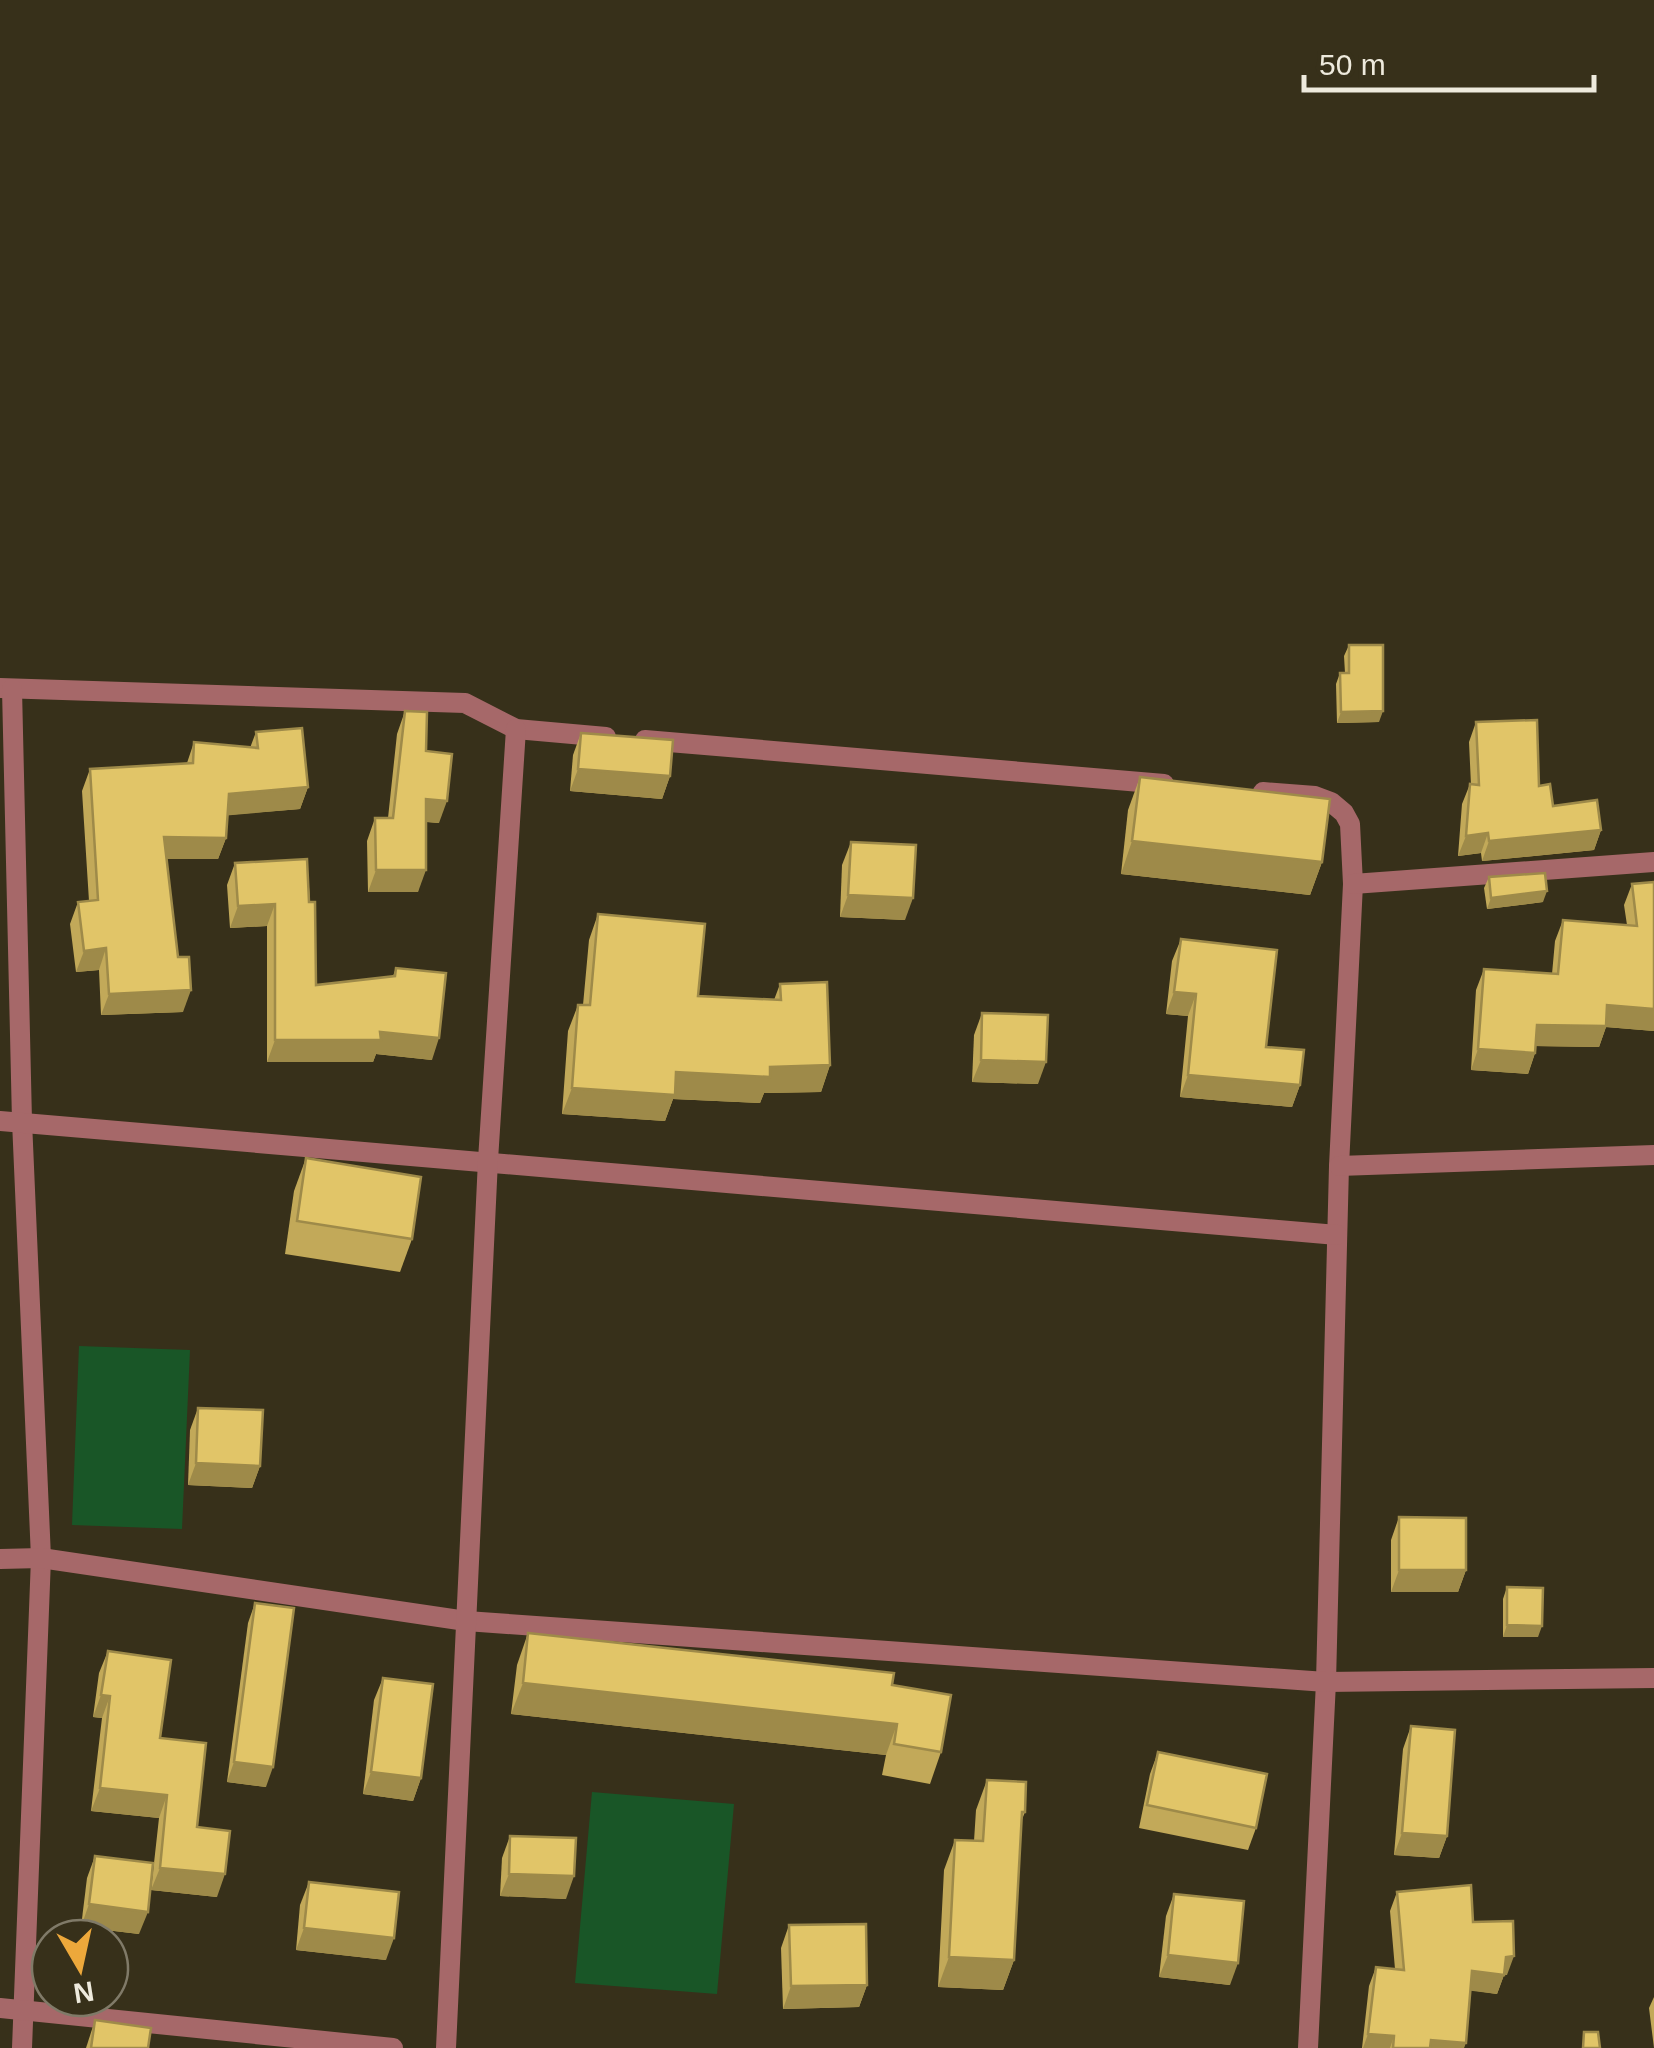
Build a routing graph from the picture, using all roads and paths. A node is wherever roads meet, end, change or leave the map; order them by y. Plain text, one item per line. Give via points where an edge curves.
1 (6, 688) edge
2 (516, 729) junction
3 (1178, 785) edge
4 (1237, 790) edge
5 (1654, 862) edge
6 (1353, 884) junction
7 (0, 1121) edge
8 (22, 1121) junction
9 (1654, 1155) edge
10 (488, 1160) junction
11 (1338, 1166) junction
12 (1337, 1235) junction
13 (41, 1558) junction
14 (0, 1559) edge
15 (466, 1621) junction
16 (1654, 1678) edge
17 (1326, 1682) junction
18 (0, 2008) edge
19 (26, 2009) junction
20 (22, 2048) edge
21 (393, 2048) edge
22 (446, 2048) edge
23 (1308, 2048) edge

1 - 2 street via 465,703
1 - 8 street
2 - 3 street
2 - 10 street
4 - 6 street via 1315,796 1338,807 1350,824
5 - 6 street
6 - 11 street
7 - 8 street
8 - 10 street
8 - 13 street
9 - 11 street
10 - 12 street
10 - 15 street
11 - 12 street
12 - 17 street
13 - 14 street
13 - 15 street
13 - 19 street
15 - 17 street
15 - 22 street
16 - 17 street
17 - 23 street
18 - 19 street
19 - 20 street
19 - 21 street

